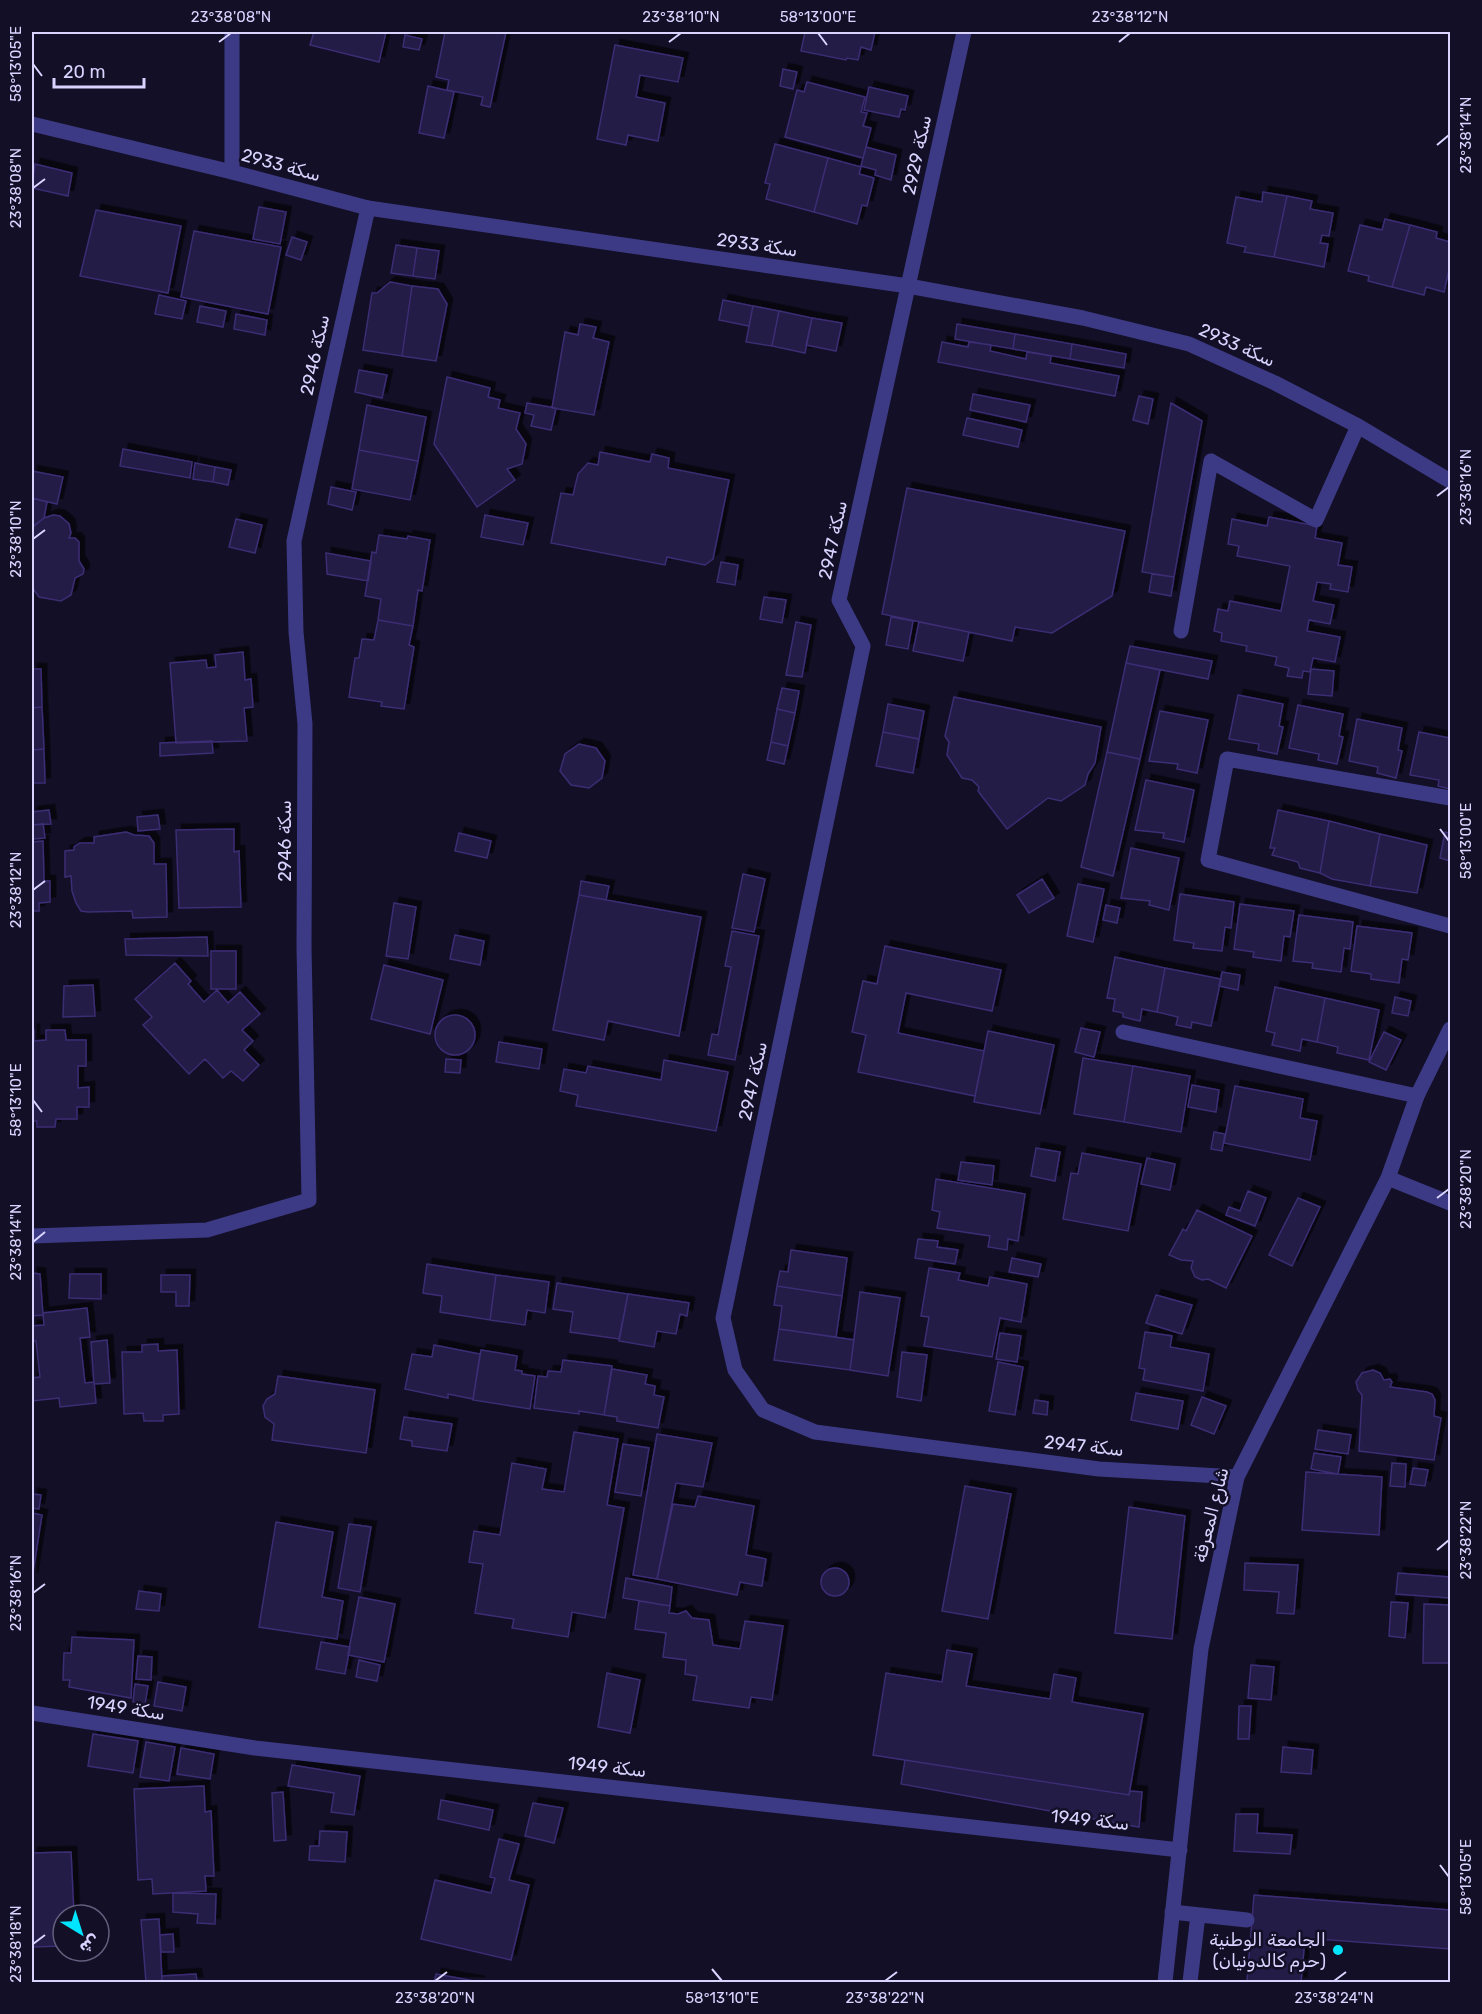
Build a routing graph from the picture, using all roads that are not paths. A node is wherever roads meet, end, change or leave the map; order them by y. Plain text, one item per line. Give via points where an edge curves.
1 (232, 32) edge
2 (964, 32) edge
3 (32, 124) edge
4 (232, 172) junction
5 (368, 208) junction
6 (908, 286) junction
7 (1358, 426) junction
8 (1450, 481) edge
9 (1181, 631) dead end
10 (1450, 798) edge
11 (1450, 926) edge
12 (1450, 1029) edge
13 (1123, 1032) dead end
14 (1417, 1096) junction
15 (1388, 1178) junction
16 (1450, 1203) edge
17 (32, 1236) edge
18 (1237, 1477) junction
19 (32, 1713) edge
20 (1180, 1850) junction
21 (1172, 1912) junction
22 (1198, 1915) junction
23 (1247, 1920) dead end
24 (1165, 1983) edge
25 (1190, 1983) edge

1 - 4 street
2 - 6 street, سكة 2929
3 - 4 street, سكة 2933
4 - 5 street, سكة 2933
5 - 6 street, سكة 2933
5 - 17 street, سكة 2946 via 294,541 296,632 305,724 309,1200 207,1230
6 - 7 street, سكة 2933 via 1083,318 1189,344
6 - 18 street, سكة 2947 via 839,600 863,646 723,1318 735,1370 763,1410 815,1432 1099,1469
7 - 8 street, سكة 2933
7 - 9 street via 1316,520 1211,461
10 - 11 street via 1227,759 1208,860
12 - 14 street, شارع المعرفة
13 - 14 street
14 - 15 street, شارع المعرفة
15 - 16 street
15 - 18 street, شارع المعرفة
18 - 20 street, شارع المعرفة via 1201,1649
19 - 20 street, سكة 1949 via 255,1748
20 - 21 street, شارع المعرفة
21 - 22 street
21 - 24 street, شارع المعرفة
22 - 23 street
22 - 25 street

